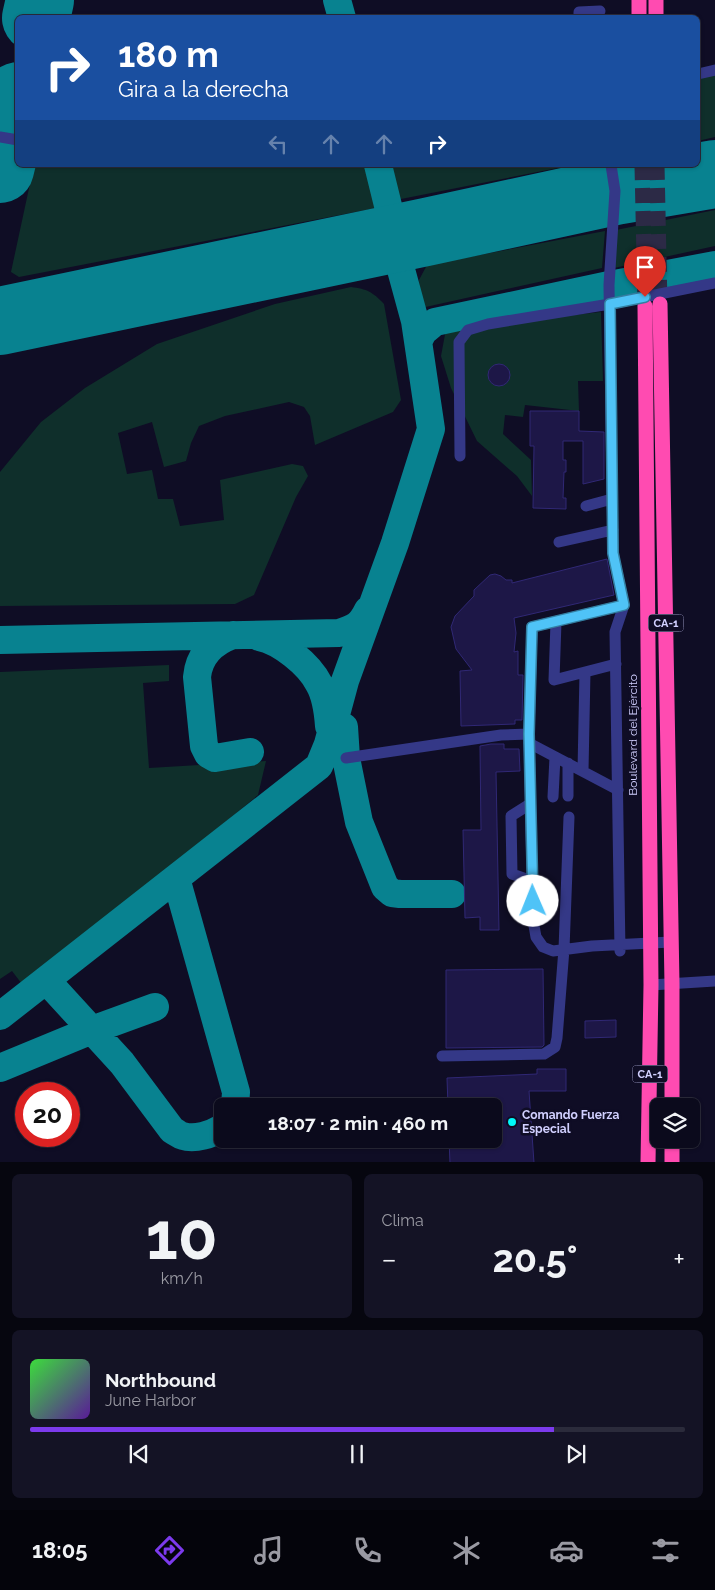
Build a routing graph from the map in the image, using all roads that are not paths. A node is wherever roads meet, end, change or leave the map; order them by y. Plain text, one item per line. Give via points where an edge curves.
1 (639, 0) edge
2 (656, 0) edge
3 (600, 9) edge
4 (579, 15) edge
5 (639, 15) edge
6 (656, 15) edge
7 (715, 70) edge
8 (700, 74) edge
9 (0, 137) edge
10 (15, 140) edge
11 (611, 167) edge
12 (715, 283) edge
13 (610, 304) junction
14 (460, 456) dead end
15 (612, 499) junction
16 (586, 506) dead end
17 (612, 530) junction
18 (559, 542) dead end
19 (624, 605) junction
20 (556, 622) junction
21 (616, 664) junction
22 (585, 672) junction
23 (529, 739) junction
24 (555, 757) junction
25 (346, 758) dead end
26 (568, 763) junction
27 (583, 771) junction
28 (618, 790) junction
29 (568, 796) dead end
30 (553, 797) dead end
31 (530, 804) junction
32 (569, 817) dead end
33 (532, 881) junction
34 (650, 946) junction
35 (671, 946) junction
36 (620, 948) junction
37 (564, 949) junction
38 (715, 981) edge
39 (672, 984) junction
40 (651, 985) junction
41 (442, 1056) dead end
42 (672, 1098) edge
43 (672, 1148) edge
44 (648, 1162) edge
45 (672, 1162) edge

1 - 5 highway
2 - 6 highway
3 - 4 street via 579,12
7 - 8 street
9 - 10 street
11 - 13 street via 615,191
12 - 13 street
13 - 14 street via 468,330 459,342
13 - 15 street
15 - 16 street
15 - 17 street
17 - 18 street
17 - 19 street via 613,553
19 - 20 street
19 - 21 street via 615,632
20 - 22 street via 554,680
20 - 23 street via 532,627
21 - 22 street
21 - 28 street
22 - 27 street
23 - 24 street
23 - 25 street via 501,735
23 - 31 street
24 - 26 street
24 - 30 street
26 - 27 street
26 - 29 street
27 - 28 street
28 - 36 street
31 - 33 street
31 - 33 street via 511,816 512,874
32 - 37 street
33 - 37 street via 536,937 543,947 553,951
34 - 35 street
34 - 35 highway, Boulevard del Ejército / CA-1 via 652,305
34 - 36 street
34 - 40 highway, Boulevard del Ejército / CA-1
35 - 39 highway, Boulevard del Ejército / CA-1
36 - 37 street
37 - 41 street via 555,1046 544,1054
38 - 39 street
39 - 40 street
39 - 42 highway, Boulevard del Ejército / CA-1
40 - 44 highway, Boulevard del Ejército / CA-1
43 - 45 highway

